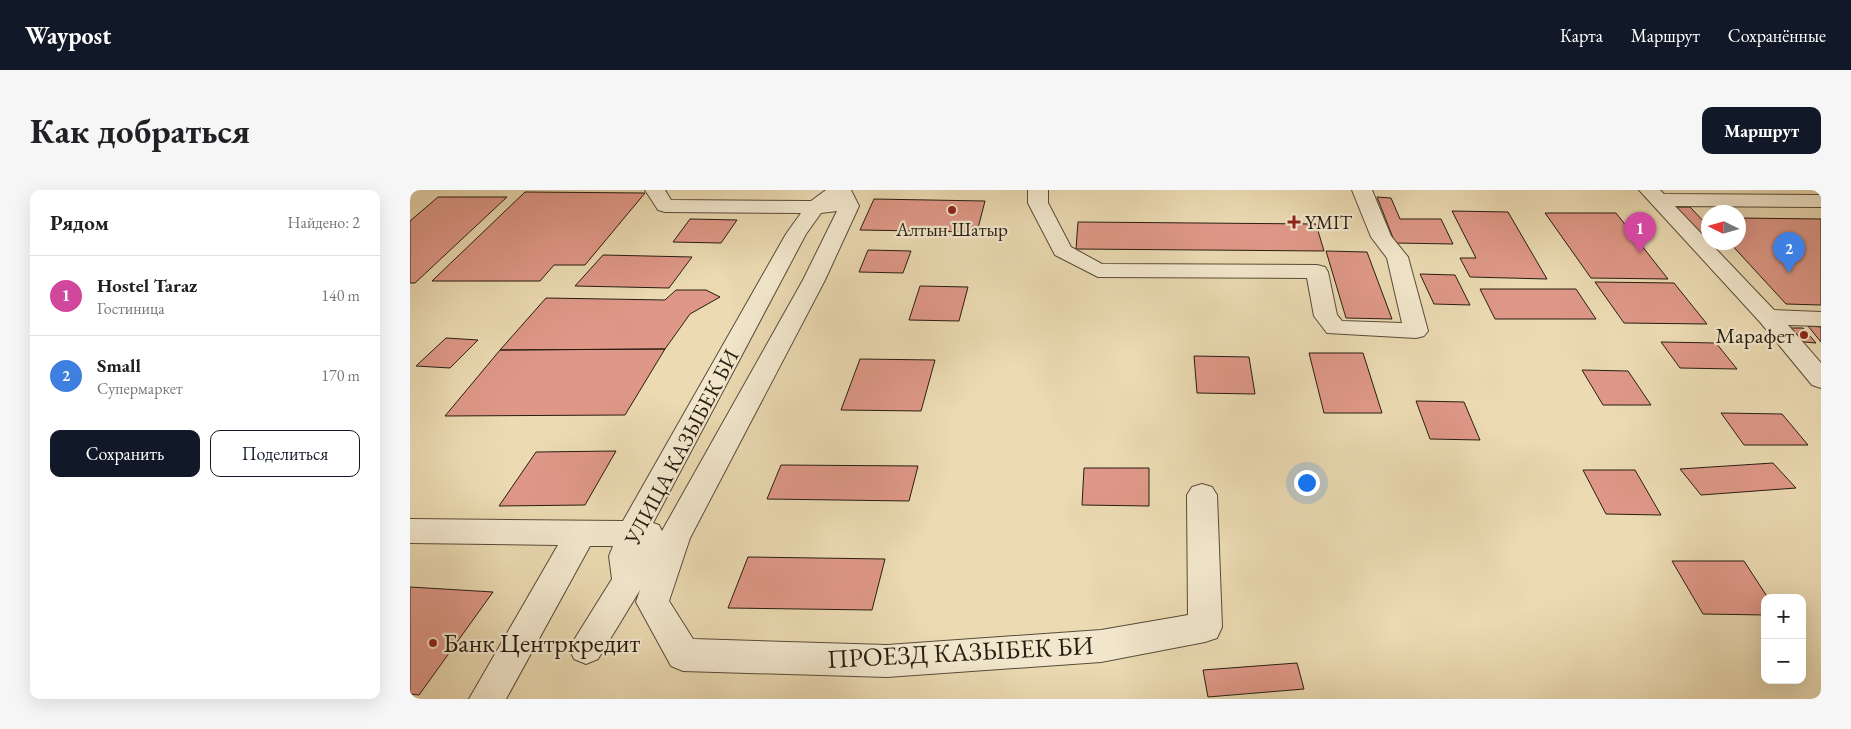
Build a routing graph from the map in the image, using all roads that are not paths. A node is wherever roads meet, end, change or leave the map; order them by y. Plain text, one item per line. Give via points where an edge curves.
1 (655, 190) edge
2 (1038, 190) edge
3 (1362, 190) edge
4 (843, 195) edge
5 (1653, 195) edge
6 (1821, 200) edge
7 (815, 207) junction
8 (1768, 317) junction
9 (1821, 319) edge
10 (1821, 379) edge
11 (1202, 495) dead end
12 (410, 531) edge
13 (582, 532) junction
14 (632, 533) junction
15 (674, 537) junction
16 (628, 582) junction
17 (586, 648) dead end
18 (487, 699) edge

1 - 7 street via 665,206
2 - 3 street via 1038,203 1062,251 1098,270 1317,272 1326,316 1335,328 1416,331 1397,257 1381,237
4 - 7 street, УЛИЦА КАЗЫБЕК БИ
4 - 15 street, УЛИЦА КАЗЫБЕК БИ via 814,280
5 - 6 street
5 - 8 street
7 - 14 street, УЛИЦА КАЗЫБЕК БИ via 796,234
8 - 9 street
8 - 10 street
11 - 15 street, ПРОЕЗД КАЗЫБЕК БИ via 1205,627 1101,646 887,661 683,655 652,602
12 - 13 street
13 - 14 street
13 - 18 street
14 - 15 street
14 - 16 street, УЛИЦА КАЗЫБЕК БИ via 625,556
15 - 16 street, УЛИЦА КАЗЫБЕК БИ
16 - 17 street

